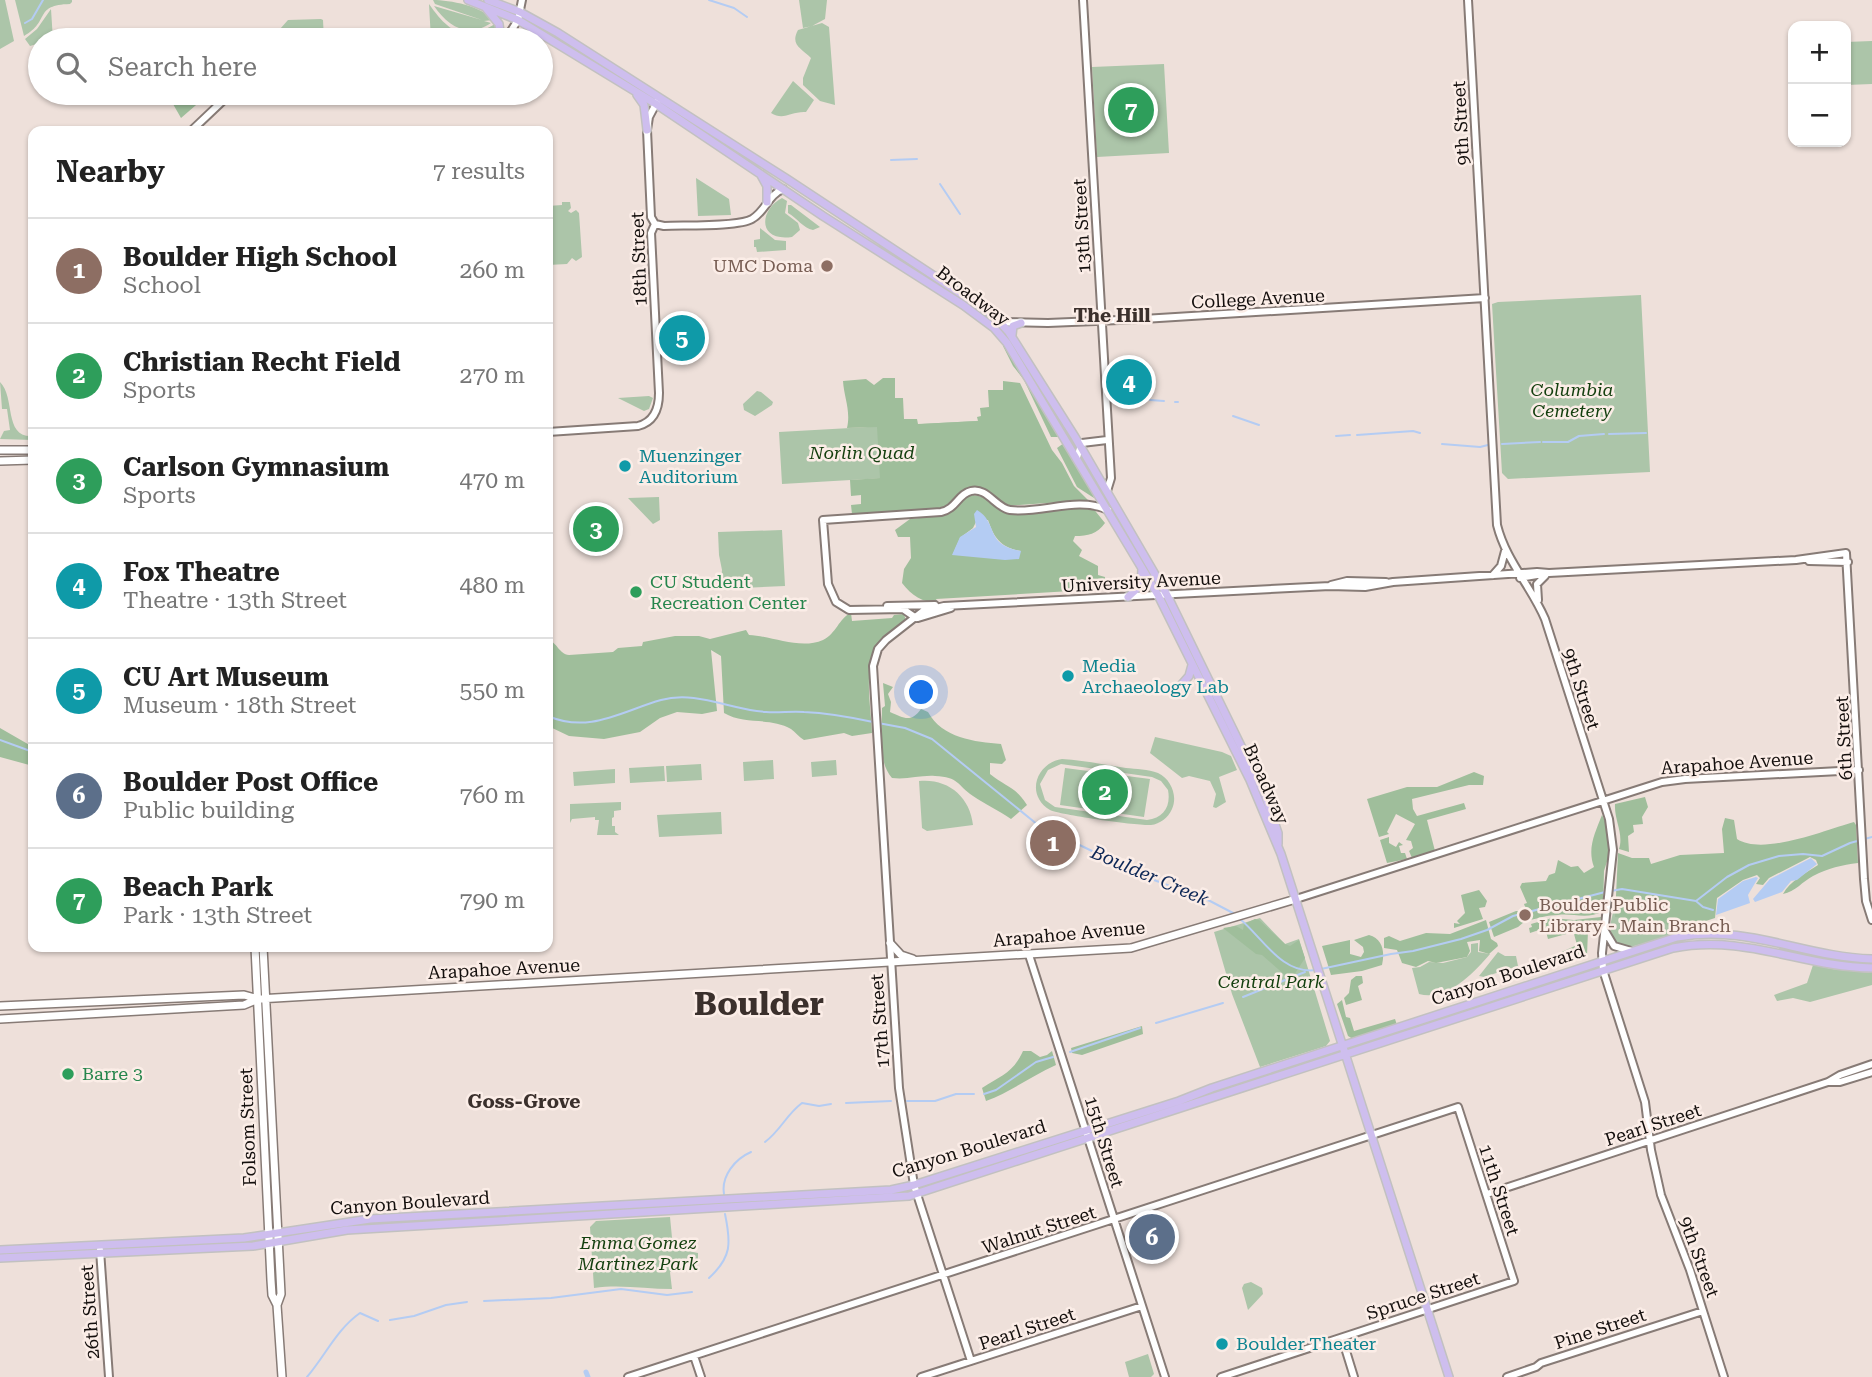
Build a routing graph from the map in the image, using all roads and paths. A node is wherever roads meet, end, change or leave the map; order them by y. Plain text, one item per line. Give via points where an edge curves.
1 (468, 0) edge
2 (522, 0) edge
3 (1083, 0) edge
4 (1468, 0) edge
5 (485, 3) edge
6 (519, 16) junction
7 (500, 28) edge
8 (511, 28) edge
9 (537, 28) edge
10 (547, 28) edge
11 (553, 31) edge
12 (553, 38) edge
13 (628, 87) junction
14 (658, 101) junction
15 (218, 105) edge
16 (196, 126) edge
17 (647, 130) junction
18 (756, 170) junction
19 (783, 189) junction
20 (803, 190) junction
21 (767, 202) junction
22 (655, 225) junction
23 (1485, 298) junction
24 (982, 318) junction
25 (997, 319) junction
26 (1100, 321) junction
27 (1032, 322) junction
28 (1021, 323) junction
29 (1012, 335) junction
30 (553, 432) edge
31 (1107, 440) junction
32 (1080, 445) junction
33 (0, 450) edge
34 (28, 450) edge
35 (1077, 457) junction
36 (28, 460) edge
37 (0, 461) edge
38 (1107, 491) junction
39 (1101, 498) junction
40 (1116, 507) junction
41 (1108, 511) junction
42 (1505, 549) junction
43 (1846, 553) joint
44 (1796, 560) junction
45 (1848, 562) junction
46 (1142, 568) junction
47 (1549, 573) junction
48 (1519, 576) junction
49 (1490, 577) junction
50 (1167, 594) junction
51 (1158, 595) junction
52 (1128, 597) junction
53 (907, 604) junction
54 (1538, 604) junction
55 (944, 606) junction
56 (954, 607) junction
57 (877, 608) junction
58 (916, 618) junction
59 (1192, 665) junction
60 (1202, 683) junction
61 (1182, 684) dead end
62 (1216, 696) junction
63 (1859, 770) junction
64 (1603, 801) junction
65 (1278, 845) junction
66 (1296, 899) junction
67 (1872, 920) edge
68 (1604, 929) junction
69 (890, 943) junction
70 (1632, 951) junction
71 (256, 952) edge
72 (263, 952) edge
73 (1030, 955) junction
74 (1872, 959) edge
75 (927, 960) junction
76 (891, 962) junction
77 (1602, 965) junction
78 (1872, 968) edge
79 (262, 999) junction
80 (0, 1006) edge
81 (0, 1019) edge
82 (1342, 1046) junction
83 (1345, 1055) junction
84 (1872, 1064) edge
85 (1872, 1072) edge
86 (1828, 1082) junction
87 (1458, 1107) joint
88 (1443, 1112) junction
89 (1462, 1119) junction
90 (1087, 1134) junction
91 (1371, 1135) junction
92 (1650, 1140) junction
93 (914, 1185) junction
94 (917, 1194) junction
95 (1487, 1194) junction
96 (1133, 1213) junction
97 (1114, 1220) junction
98 (277, 1233) junction
99 (268, 1234) junction
100 (1119, 1237) junction
101 (277, 1242) junction
102 (268, 1244) junction
103 (100, 1245) junction
104 (0, 1250) edge
105 (100, 1255) junction
106 (0, 1258) edge
107 (1507, 1259) junction
108 (943, 1275) junction
109 (1514, 1281) joint
110 (1496, 1287) junction
111 (277, 1305) junction
112 (1142, 1306) junction
113 (1427, 1310) junction
114 (1703, 1311) junction
115 (1342, 1338) junction
116 (694, 1356) junction
117 (971, 1361) junction
118 (109, 1377) edge
119 (282, 1377) edge
120 (628, 1377) edge
121 (702, 1377) edge
122 (921, 1377) edge
123 (1165, 1377) edge
124 (1221, 1377) edge
125 (1354, 1377) edge
126 (1449, 1377) edge
127 (1507, 1377) edge
128 (1724, 1377) edge

1 - 5 main road, Broadway
2 - 6 street
3 - 26 street, 13th Street
4 - 23 street, 9th Street
5 - 6 main road, Broadway
5 - 7 main road
6 - 8 street
6 - 9 main road, Broadway
6 - 10 main road, Broadway
11 - 14 main road, Broadway
12 - 13 main road, Broadway
13 - 14 main road, Broadway
13 - 17 main road via 643,104
14 - 17 street, 18th Street
14 - 18 main road, Broadway
14 - 20 main road, Broadway
15 - 16 street
17 - 22 street, 18th Street
18 - 19 main road, Broadway
18 - 21 main road via 767,185
19 - 20 main road
19 - 21 street
19 - 24 main road, Broadway
20 - 25 main road, Broadway
21 - 22 street via 745,222
22 - 30 street, 18th Street via 651,233 657,410 643,425
23 - 26 street, College Avenue
23 - 42 street, 9th Street via 1497,520
24 - 25 main road
24 - 35 main road, Broadway via 1007,342
25 - 27 street, College Avenue
25 - 28 street, College Avenue
25 - 29 main road, Broadway
26 - 27 street, College Avenue
26 - 31 street, 13th Street
27 - 28 street, College Avenue
28 - 29 main road via 1013,325
29 - 32 main road, Broadway
31 - 32 street
31 - 38 street, 13th Street via 1111,478
32 - 35 street
32 - 38 main road, Broadway
33 - 34 main road
35 - 39 main road, Broadway
36 - 37 main road
38 - 40 main road, Broadway
39 - 40 main road
39 - 41 main road, Broadway
40 - 50 main road, Broadway
41 - 46 main road, Broadway
41 - 57 street via 1091,505 1008,510 974,490 941,512 823,520 832,597 849,610
42 - 48 street, 9th Street
42 - 49 street via 1501,566
43 - 44 street, University Avenue
43 - 45 street, 6th Street
44 - 45 street, University Avenue
44 - 47 street, University Avenue
45 - 63 street, 6th Street
46 - 51 main road, Broadway
46 - 52 main road via 1141,585
47 - 48 street, University Avenue
47 - 54 street via 1537,584
48 - 49 street, University Avenue
48 - 54 street, 9th Street
49 - 50 street, University Avenue via 1356,588
50 - 51 street, University Avenue
50 - 62 main road, Broadway
51 - 52 street, University Avenue
51 - 59 main road, Broadway
52 - 56 street, University Avenue
53 - 55 street
53 - 57 street
53 - 58 street
54 - 64 street, 9th Street
55 - 56 street, University Avenue
55 - 58 street, University Avenue via 928,609
56 - 58 street, University Avenue
57 - 58 street via 903,609
58 - 69 street, 17th Street via 886,640 874,658
59 - 60 main road, Broadway
59 - 61 main road
60 - 62 main road
60 - 65 main road, Broadway
62 - 65 main road, Broadway via 1265,795
63 - 64 street, Arapahoe Avenue via 1685,779
63 - 67 street, 6th Street via 1866,898
64 - 66 street, Arapahoe Avenue
64 - 68 street, 9th Street via 1612,833
65 - 66 main road, Broadway
66 - 73 main road, Arapahoe Avenue via 1131,948
66 - 82 main road, Broadway
68 - 70 street via 1614,946
68 - 77 street, 9th Street
69 - 75 main road via 908,958
69 - 76 street, 17th Street
70 - 74 main road, Canyon Boulevard via 1677,937 1729,933
70 - 77 main road, Canyon Boulevard
71 - 79 main road, Folsom Street
72 - 79 main road, Folsom Street
73 - 75 main road, Arapahoe Avenue
73 - 90 street, 15th Street
75 - 76 main road, Arapahoe Avenue
76 - 79 main road, Arapahoe Avenue
76 - 93 street, 17th Street via 899,1088
77 - 78 main road, Canyon Boulevard via 1673,948 1719,943
77 - 82 main road, Canyon Boulevard
77 - 83 main road, Canyon Boulevard
77 - 92 street, 9th Street via 1645,1102
79 - 80 main road, Arapahoe Avenue via 244,995
79 - 81 main road, Arapahoe Avenue via 244,1005
79 - 98 main road, Folsom Street
79 - 99 main road, Folsom Street
82 - 83 main road, Broadway
82 - 90 main road, Canyon Boulevard
83 - 90 main road, Canyon Boulevard
83 - 91 main road, Broadway
84 - 86 street, Pearl Street
85 - 86 street, Pearl Street
86 - 92 street, Pearl Street
87 - 88 street, Walnut Street
87 - 89 street, 11th Street
88 - 89 street via 1452,1111
88 - 91 street, Walnut Street
89 - 95 street, 11th Street
90 - 93 main road, Canyon Boulevard
90 - 94 main road, Canyon Boulevard
90 - 97 street, 15th Street
91 - 96 street, Walnut Street
91 - 113 main road, Broadway
92 - 95 street, Pearl Street
92 - 114 street, 9th Street via 1661,1195
93 - 94 street, 17th Street
93 - 98 main road, Canyon Boulevard via 869,1192 370,1219
94 - 101 main road, Canyon Boulevard via 348,1230
94 - 108 street, 17th Street
95 - 107 street, 11th Street
96 - 97 street, Walnut Street
96 - 100 street via 1122,1221
97 - 100 street, 15th Street
97 - 108 street, Walnut Street
98 - 99 main road, Canyon Boulevard
98 - 101 main road, Folsom Street
99 - 102 main road, Folsom Street
99 - 103 main road, Canyon Boulevard
100 - 112 street, 15th Street
101 - 102 main road, Canyon Boulevard
101 - 111 main road, Folsom Street via 281,1294
102 - 105 main road, Canyon Boulevard
102 - 111 main road, Folsom Street
103 - 104 main road, Canyon Boulevard
103 - 105 street, 26th Street
105 - 106 main road, Canyon Boulevard
105 - 118 street, 26th Street
107 - 109 street, 11th Street
107 - 110 street via 1506,1276
108 - 116 street, Walnut Street
108 - 117 street, 17th Street
109 - 110 street, Spruce Street
110 - 113 street, Spruce Street
111 - 119 main road, Folsom Street
112 - 117 street, Pearl Street
112 - 123 street, 15th Street
113 - 115 street, Spruce Street
113 - 126 main road, Broadway
114 - 127 street, Pine Street
114 - 128 street, 9th Street
115 - 124 street, Spruce Street
115 - 125 street
116 - 120 street, Walnut Street
116 - 121 street
117 - 122 street, Pearl Street

